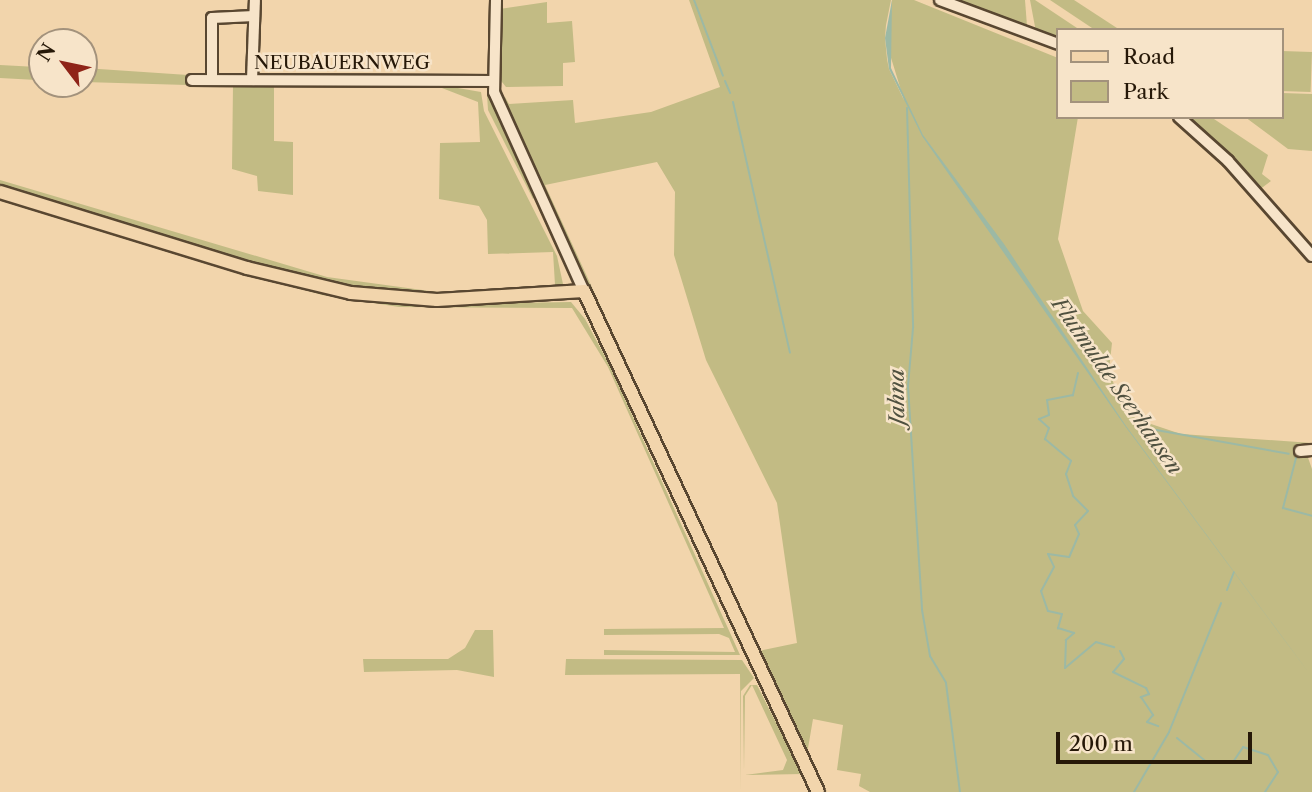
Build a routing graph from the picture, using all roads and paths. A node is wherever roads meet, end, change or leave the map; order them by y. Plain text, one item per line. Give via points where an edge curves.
1 (255, 0) edge
2 (496, 0) edge
3 (940, 0) edge
4 (254, 16) junction
5 (1056, 43) edge
6 (212, 79) junction
7 (192, 80) dead end
8 (252, 80) junction
9 (492, 81) junction
10 (1181, 119) edge
11 (0, 191) edge
12 (1312, 256) edge
13 (584, 291) junction
14 (1312, 450) edge
15 (1300, 451) dead end
16 (818, 792) edge

1 - 4 street
2 - 9 street
3 - 5 street
4 - 6 street via 212,18
4 - 8 street
6 - 7 street, NEUBAUERNWEG
6 - 8 street, NEUBAUERNWEG
8 - 9 street, NEUBAUERNWEG
9 - 13 street
10 - 12 street via 1264,200
11 - 13 main road via 342,291 437,300
13 - 16 main road
14 - 15 street

